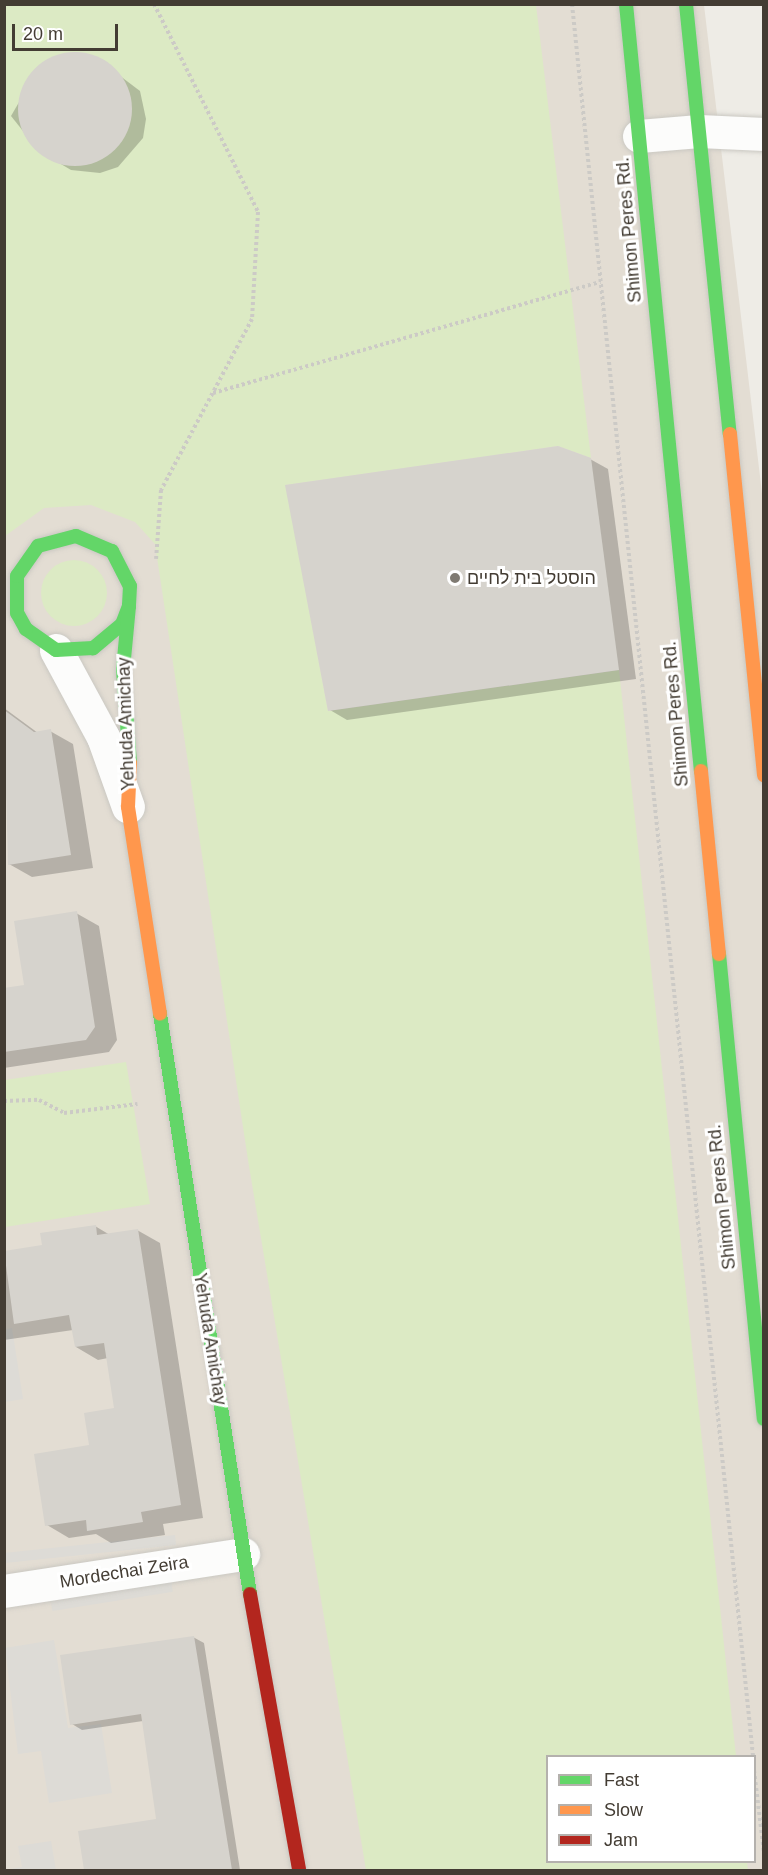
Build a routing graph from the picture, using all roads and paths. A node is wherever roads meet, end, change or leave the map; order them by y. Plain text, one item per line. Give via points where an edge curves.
1 (154, 4) edge
2 (572, 4) edge
3 (626, 4) edge
4 (686, 4) edge
5 (699, 131) junction
6 (764, 134) edge
7 (639, 136) junction
8 (600, 282) junction
9 (212, 393) junction
10 (16, 560) edge
11 (130, 586) junction
12 (129, 606) junction
13 (4, 625) edge
14 (48, 646) junction
15 (764, 775) edge
16 (128, 807) junction
17 (4, 1101) edge
18 (137, 1104) dead end
19 (764, 1419) edge
20 (243, 1554) junction
21 (4, 1591) edge
22 (753, 1755) edge
23 (756, 1787) edge
24 (764, 1853) edge
25 (299, 1870) edge

1 - 9 path via 258,212 252,319
2 - 8 path
3 - 7 street, Shimon Peres Rd.
4 - 5 street
5 - 6 street
5 - 7 street
5 - 15 street
7 - 19 street, Shimon Peres Rd.
8 - 9 path
8 - 22 path
9 - 11 path via 160,490 155,580
10 - 11 street via 56,538 95,540 124,567
10 - 14 street via 17,613
11 - 12 street
12 - 14 street via 122,624 93,648
12 - 16 street, Yehuda Amichay via 123,670 131,774
13 - 14 street
14 - 16 street, Yehuda Amichay via 103,737
16 - 20 street, Yehuda Amichay
17 - 18 path via 39,1100 64,1113
20 - 21 street, Mordechai Zeira
20 - 25 street, Yehuda Amichay
23 - 24 path

